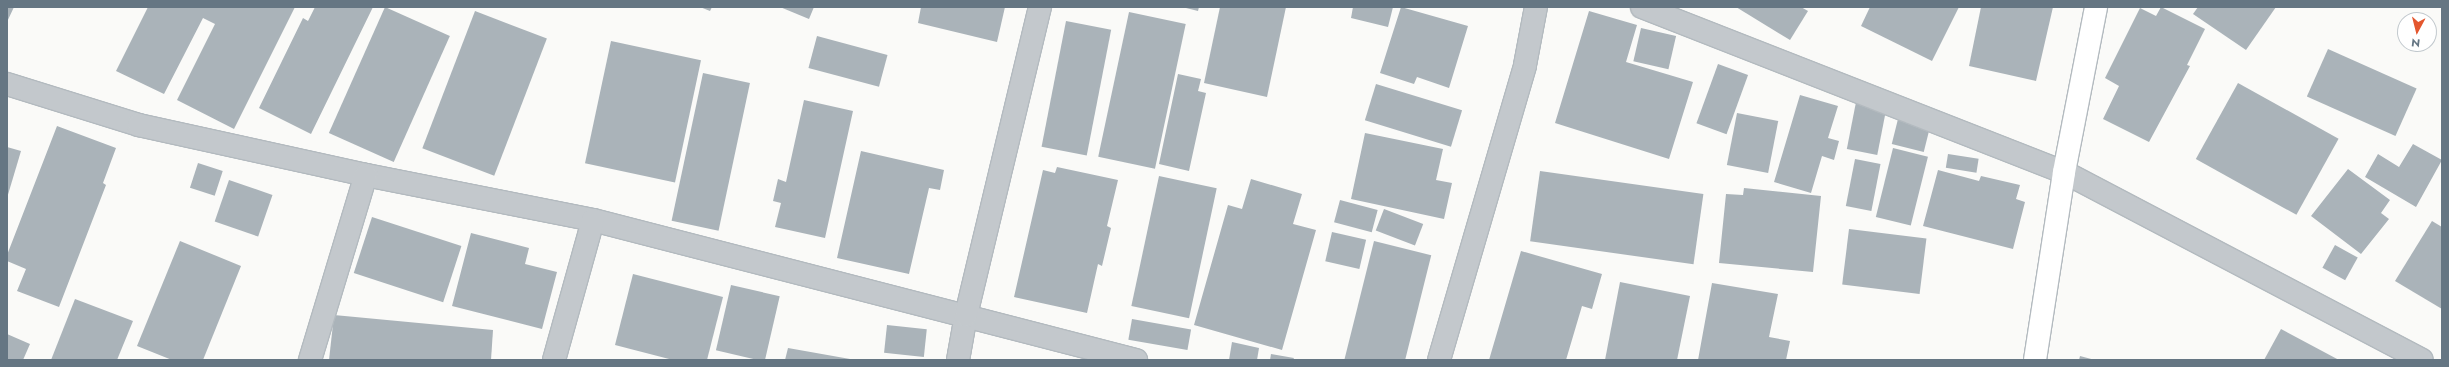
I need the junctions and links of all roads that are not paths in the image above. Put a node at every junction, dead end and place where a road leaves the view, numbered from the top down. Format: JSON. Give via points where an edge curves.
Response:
{"nodes":[{"id":1,"x":1040,"y":7,"type":"edge"},
{"id":2,"x":1536,"y":7,"type":"edge"},
{"id":3,"x":1642,"y":7,"type":"edge"},
{"id":4,"x":2096,"y":7,"type":"edge"},
{"id":5,"x":7,"y":84,"type":"edge"},
{"id":6,"x":2064,"y":172,"type":"junction"},
{"id":7,"x":366,"y":175,"type":"junction"},
{"id":8,"x":593,"y":220,"type":"junction"},
{"id":9,"x":966,"y":316,"type":"junction"},
{"id":10,"x":310,"y":360,"type":"edge"},
{"id":11,"x":554,"y":360,"type":"edge"},
{"id":12,"x":958,"y":360,"type":"edge"},
{"id":13,"x":1136,"y":360,"type":"edge"},
{"id":14,"x":1439,"y":360,"type":"edge"},
{"id":15,"x":2035,"y":360,"type":"edge"},
{"id":16,"x":2422,"y":360,"type":"edge"}],
"edges":[{"from":1,"to":9,"type":"street"},
{"from":2,"to":14,"type":"street","via":[[1525,65]]},
{"from":3,"to":6,"type":"street"},
{"from":4,"to":6,"type":"street"},
{"from":5,"to":7,"type":"street","via":[[139,125]]},
{"from":6,"to":15,"type":"street"},
{"from":6,"to":16,"type":"street"},
{"from":7,"to":8,"type":"street"},
{"from":7,"to":10,"type":"street"},
{"from":8,"to":9,"type":"street"},
{"from":8,"to":11,"type":"street"},
{"from":9,"to":12,"type":"street"},
{"from":9,"to":13,"type":"street"}]}
